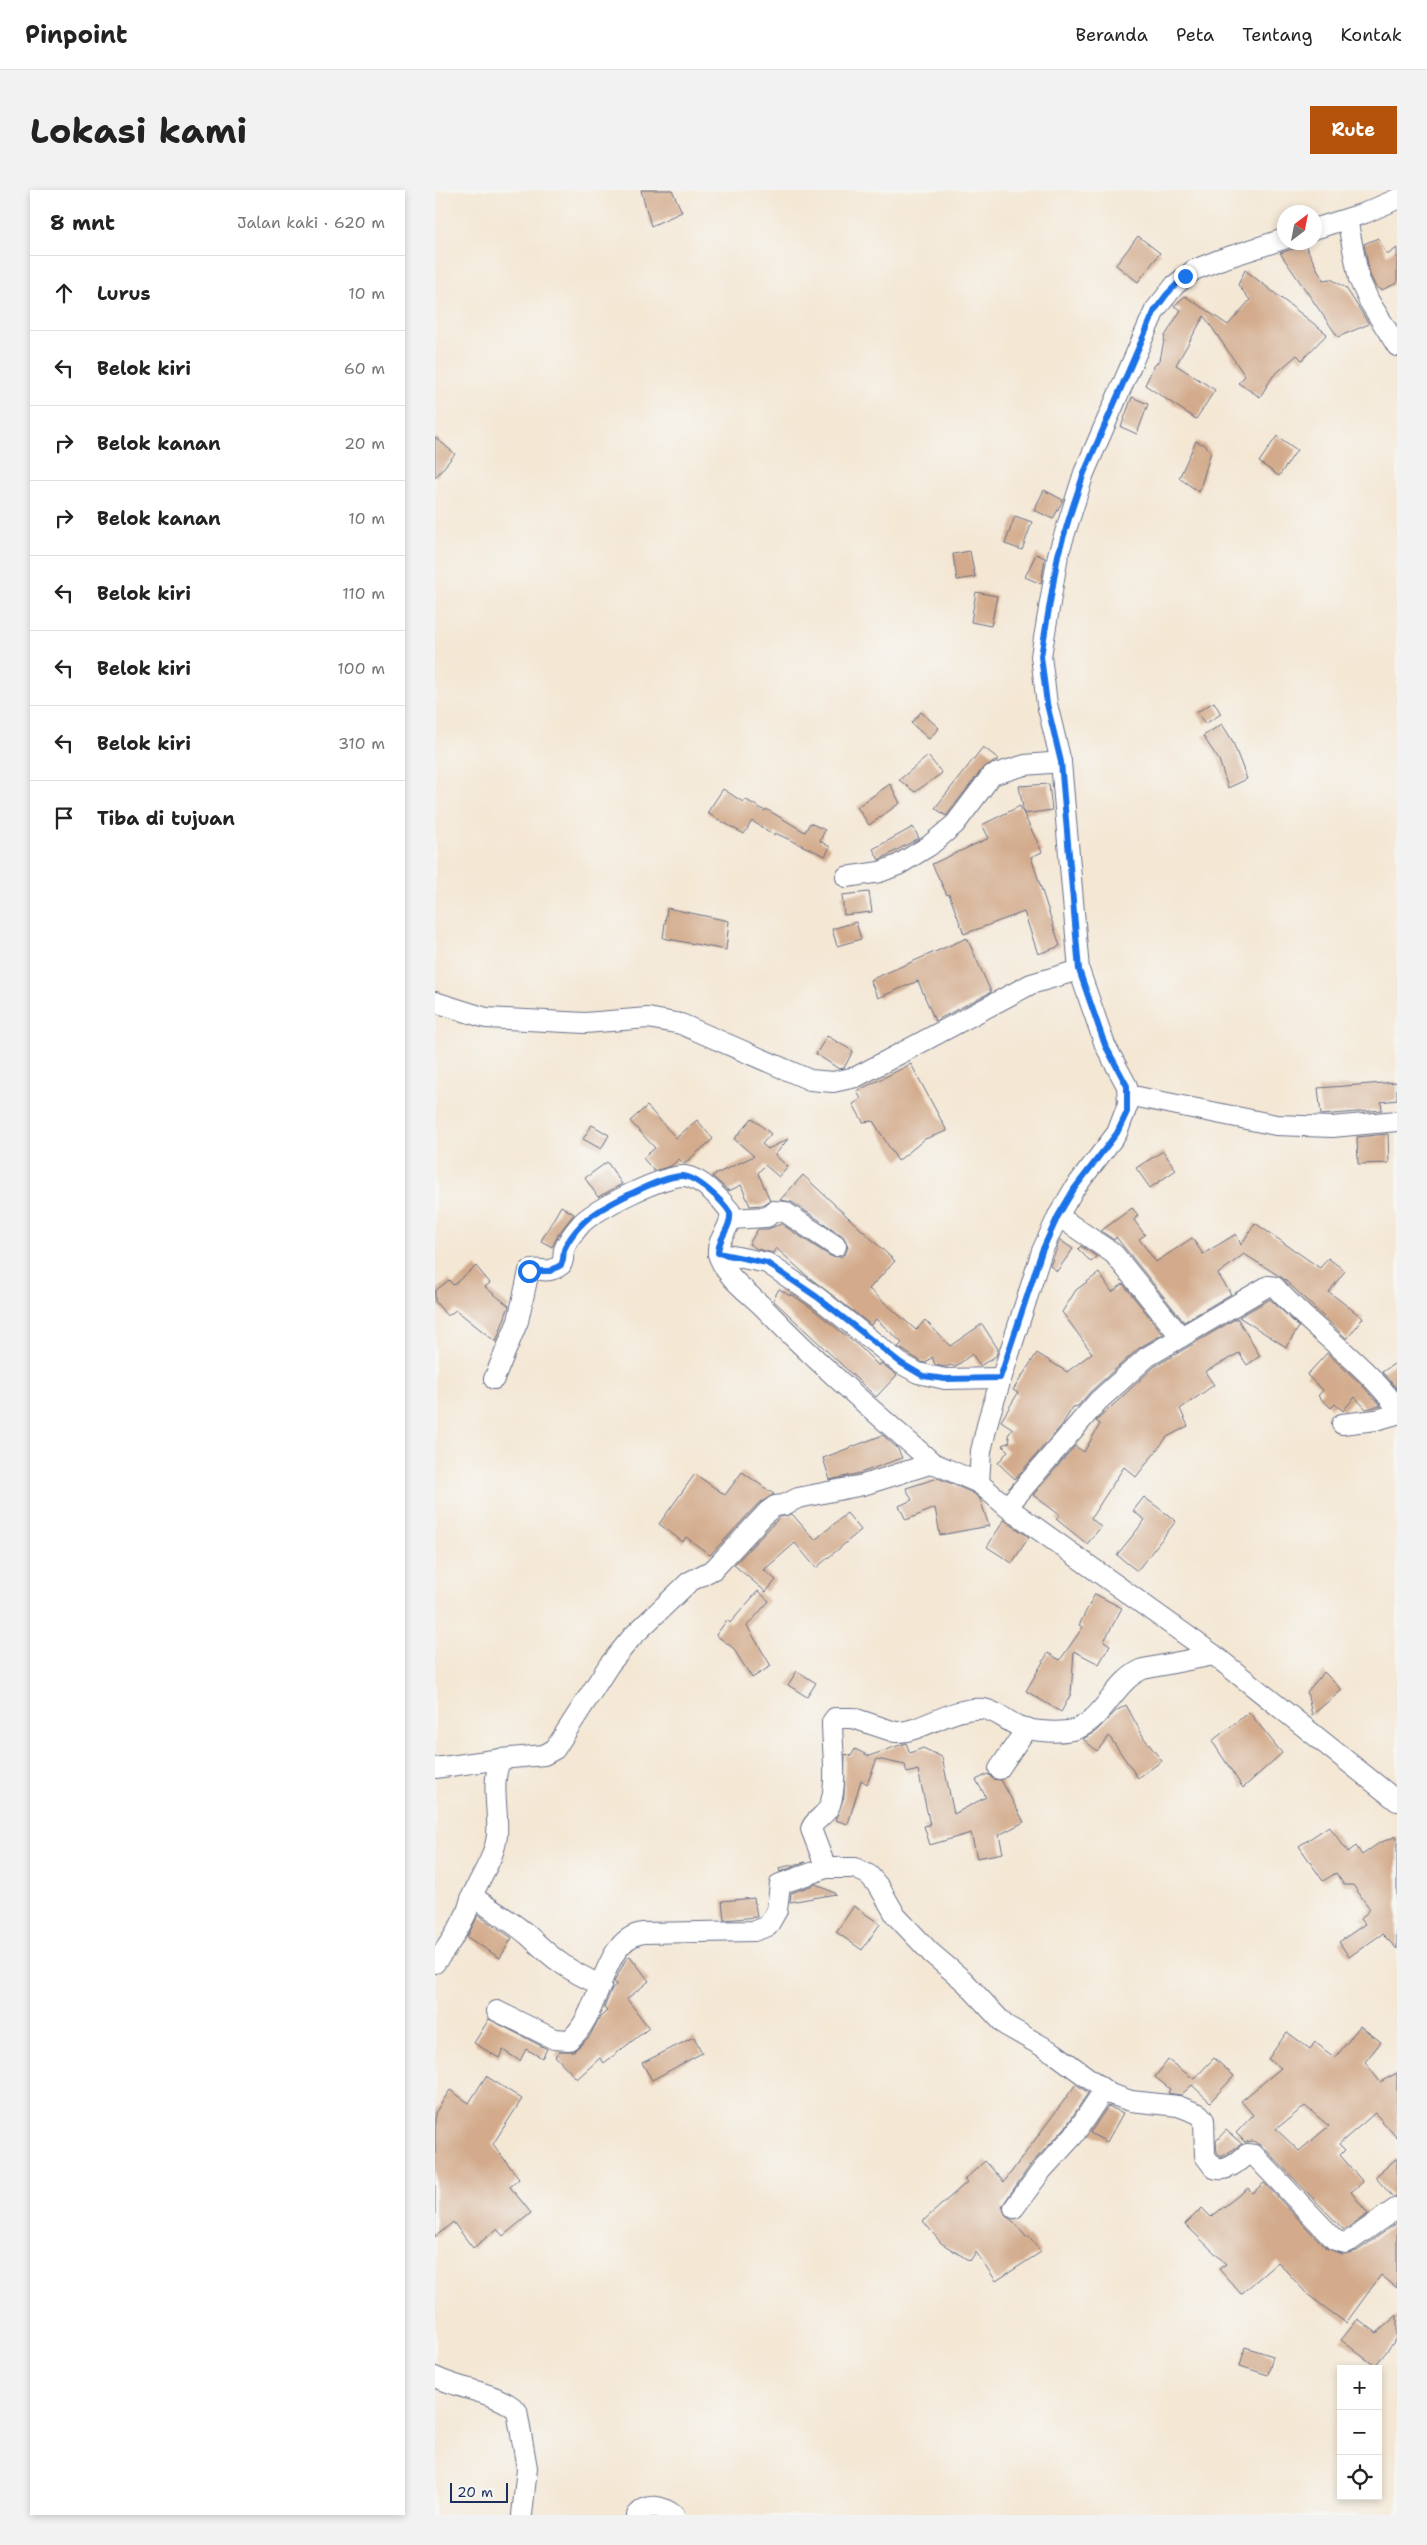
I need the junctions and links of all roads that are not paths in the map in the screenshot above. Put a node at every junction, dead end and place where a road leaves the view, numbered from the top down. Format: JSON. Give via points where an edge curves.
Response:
{"nodes":[{"id":1,"x":1397,"y":199,"type":"edge"},
{"id":2,"x":1347,"y":219,"type":"junction"},
{"id":3,"x":1322,"y":227,"type":"edge"},
{"id":4,"x":1277,"y":242,"type":"edge"},
{"id":5,"x":1397,"y":346,"type":"edge"},
{"id":6,"x":1061,"y":762,"type":"junction"},
{"id":7,"x":846,"y":877,"type":"dead end"},
{"id":8,"x":1079,"y":970,"type":"junction"},
{"id":9,"x":435,"y":1002,"type":"edge"},
{"id":10,"x":1129,"y":1095,"type":"junction"},
{"id":11,"x":1397,"y":1121,"type":"edge"},
{"id":12,"x":1058,"y":1216,"type":"junction"},
{"id":13,"x":730,"y":1219,"type":"junction"},
{"id":14,"x":836,"y":1246,"type":"dead end"},
{"id":15,"x":718,"y":1253,"type":"junction"},
{"id":16,"x":1181,"y":1337,"type":"junction"},
{"id":17,"x":1000,"y":1378,"type":"junction"},
{"id":18,"x":494,"y":1379,"type":"dead end"},
{"id":19,"x":1397,"y":1408,"type":"edge"},
{"id":20,"x":1397,"y":1414,"type":"edge"},
{"id":21,"x":1342,"y":1424,"type":"dead end"},
{"id":22,"x":933,"y":1463,"type":"junction"},
{"id":23,"x":979,"y":1483,"type":"junction"},
{"id":24,"x":1007,"y":1507,"type":"junction"},
{"id":25,"x":1214,"y":1655,"type":"junction"},
{"id":26,"x":1027,"y":1728,"type":"junction"},
{"id":27,"x":501,"y":1759,"type":"junction"},
{"id":28,"x":435,"y":1768,"type":"edge"},
{"id":29,"x":999,"y":1769,"type":"dead end"},
{"id":30,"x":1397,"y":1801,"type":"edge"},
{"id":31,"x":825,"y":1868,"type":"junction"},
{"id":32,"x":472,"y":1896,"type":"junction"},
{"id":33,"x":435,"y":1963,"type":"edge"},
{"id":34,"x":601,"y":1985,"type":"junction"},
{"id":35,"x":497,"y":2011,"type":"dead end"},
{"id":36,"x":1104,"y":2090,"type":"junction"},
{"id":37,"x":1014,"y":2208,"type":"dead end"},
{"id":38,"x":1397,"y":2208,"type":"edge"},
{"id":39,"x":435,"y":2377,"type":"edge"},
{"id":40,"x":522,"y":2515,"type":"edge"},
{"id":41,"x":637,"y":2515,"type":"edge"},
{"id":42,"x":674,"y":2515,"type":"edge"}],
"edges":[{"from":1,"to":2,"type":"street"},
{"from":2,"to":3,"type":"street"},
{"from":2,"to":5,"type":"street","via":[[1359,279]]},
{"from":4,"to":6,"type":"street","via":[[1194,270],[1175,285],[1155,310],[1084,473],[1058,555],[1041,656],[1047,704]]},
{"from":6,"to":7,"type":"street","via":[[1025,765],[992,775],[955,824],[929,846],[880,872]]},
{"from":6,"to":8,"type":"street"},
{"from":8,"to":9,"type":"street","via":[[1031,984],[856,1077],[833,1082],[810,1080],[681,1024],[648,1018],[585,1022],[486,1018]]},
{"from":8,"to":10,"type":"street","via":[[1098,1027]]},
{"from":10,"to":11,"type":"street","via":[[1276,1125],[1333,1128]]},
{"from":10,"to":12,"type":"street","via":[[1127,1112],[1117,1133],[1074,1189]]},
{"from":12,"to":16,"type":"street","via":[[1114,1254]]},
{"from":12,"to":17,"type":"street","via":[[1042,1251]]},
{"from":13,"to":14,"type":"street","via":[[767,1217],[773,1211],[785,1212]]},
{"from":13,"to":15,"type":"street"},
{"from":13,"to":18,"type":"street","via":[[728,1208],[707,1188],[683,1176],[629,1194],[592,1215],[581,1224],[567,1245],[561,1265],[550,1271],[528,1272],[519,1321]]},
{"from":15,"to":17,"type":"street","via":[[767,1263],[923,1376]]},
{"from":15,"to":22,"type":"street","via":[[730,1276],[779,1325]]},
{"from":16,"to":19,"type":"street","via":[[1272,1286],[1385,1391]]},
{"from":16,"to":24,"type":"street","via":[[1147,1358],[1098,1401]]},
{"from":17,"to":23,"type":"street","via":[[981,1451]]},
{"from":20,"to":21,"type":"street"},
{"from":22,"to":23,"type":"street"},
{"from":22,"to":27,"type":"street","via":[[863,1485],[775,1506],[714,1569],[689,1582],[632,1637],[609,1665],[555,1749],[543,1755]]},
{"from":23,"to":24,"type":"street"},
{"from":24,"to":25,"type":"street"},
{"from":25,"to":26,"type":"street","via":[[1134,1672],[1080,1727],[1059,1730]]},
{"from":25,"to":30,"type":"street"},
{"from":26,"to":29,"type":"street"},
{"from":26,"to":31,"type":"street","via":[[981,1709],[940,1717],[899,1732],[853,1718],[835,1718],[831,1804],[811,1829]]},
{"from":27,"to":28,"type":"street"},
{"from":27,"to":32,"type":"street","via":[[495,1786],[497,1838]]},
{"from":31,"to":34,"type":"street","via":[[780,1884],[775,1917],[761,1930],[643,1933],[629,1937],[615,1952]]},
{"from":31,"to":36,"type":"street","via":[[855,1868],[873,1878],[897,1916],[931,1954],[1005,2024],[1054,2052]]},
{"from":32,"to":33,"type":"street","via":[[462,1922]]},
{"from":32,"to":34,"type":"street","via":[[528,1935],[561,1966]]},
{"from":34,"to":35,"type":"street","via":[[569,2040],[554,2039]]},
{"from":36,"to":37,"type":"street","via":[[1074,2135]]},
{"from":36,"to":38,"type":"street","via":[[1121,2099],[1178,2106],[1199,2114],[1204,2120],[1205,2156],[1212,2167],[1220,2170],[1232,2166],[1247,2154],[1254,2155],[1338,2242],[1348,2242]]},
{"from":39,"to":40,"type":"street","via":[[508,2404],[517,2411],[527,2468]]},
{"from":41,"to":42,"type":"street","via":[[654,2506]]}]}
